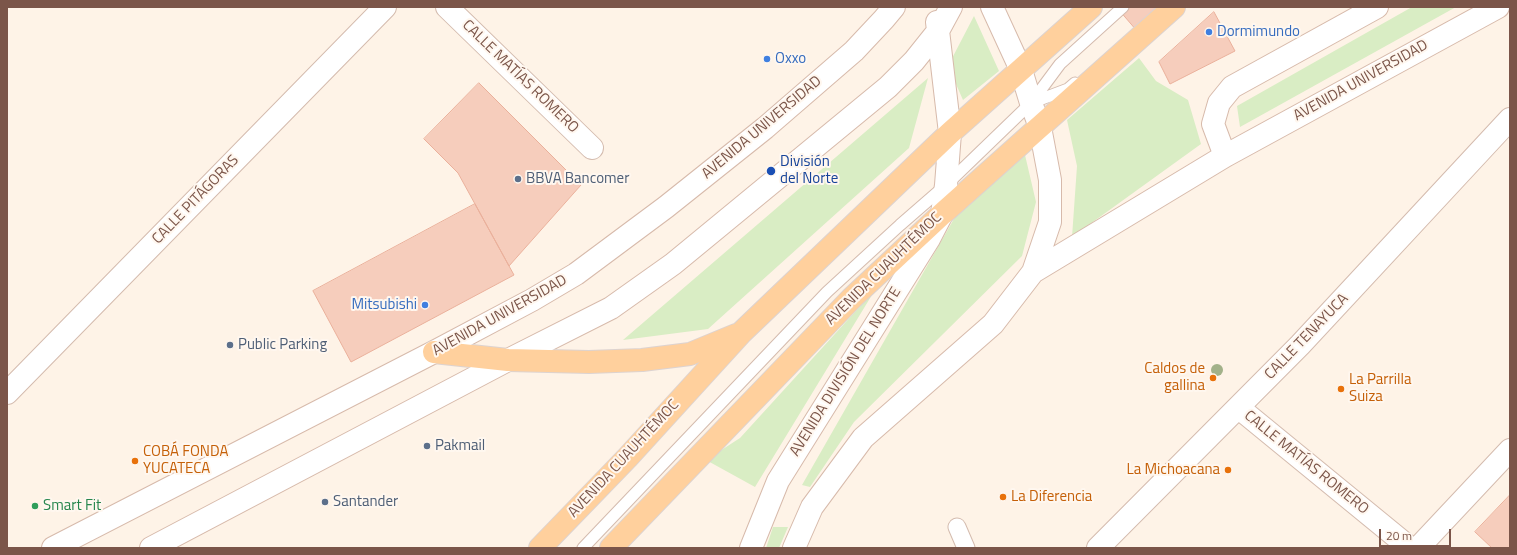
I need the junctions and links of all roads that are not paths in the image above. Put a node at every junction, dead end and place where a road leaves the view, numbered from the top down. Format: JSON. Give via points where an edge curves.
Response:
{"nodes":[{"id":1,"x":385,"y":7,"type":"edge"},
{"id":2,"x":447,"y":7,"type":"edge"},
{"id":3,"x":894,"y":7,"type":"edge"},
{"id":4,"x":935,"y":7,"type":"edge"},
{"id":5,"x":951,"y":7,"type":"edge"},
{"id":6,"x":992,"y":7,"type":"edge"},
{"id":7,"x":1090,"y":7,"type":"edge"},
{"id":8,"x":1123,"y":7,"type":"edge"},
{"id":9,"x":1160,"y":7,"type":"edge"},
{"id":10,"x":1174,"y":7,"type":"edge"},
{"id":11,"x":1377,"y":7,"type":"edge"},
{"id":12,"x":1498,"y":7,"type":"edge"},
{"id":13,"x":938,"y":31,"type":"junction"},
{"id":14,"x":1021,"y":70,"type":"junction"},
{"id":15,"x":1030,"y":103,"type":"junction"},
{"id":16,"x":1510,"y":119,"type":"edge"},
{"id":17,"x":1040,"y":127,"type":"junction"},
{"id":18,"x":950,"y":133,"type":"junction"},
{"id":19,"x":592,"y":148,"type":"dead end"},
{"id":20,"x":1225,"y":156,"type":"junction"},
{"id":21,"x":946,"y":185,"type":"junction"},
{"id":22,"x":942,"y":214,"type":"junction"},
{"id":23,"x":1033,"y":272,"type":"junction"},
{"id":24,"x":742,"y":332,"type":"junction"},
{"id":25,"x":434,"y":352,"type":"junction"},
{"id":26,"x":508,"y":360,"type":"junction"},
{"id":27,"x":7,"y":393,"type":"edge"},
{"id":28,"x":1239,"y":408,"type":"junction"},
{"id":29,"x":1510,"y":450,"type":"edge"},
{"id":30,"x":957,"y":527,"type":"dead end"},
{"id":31,"x":53,"y":548,"type":"edge"},
{"id":32,"x":151,"y":548,"type":"edge"},
{"id":33,"x":540,"y":548,"type":"edge"},
{"id":34,"x":583,"y":548,"type":"edge"},
{"id":35,"x":611,"y":548,"type":"edge"},
{"id":36,"x":751,"y":548,"type":"edge"},
{"id":37,"x":794,"y":548,"type":"edge"},
{"id":38,"x":966,"y":548,"type":"edge"},
{"id":39,"x":1098,"y":548,"type":"edge"},
{"id":40,"x":1410,"y":548,"type":"edge"},
{"id":41,"x":1418,"y":548,"type":"edge"}],
"edges":[{"from":1,"to":27,"type":"main road","name":"CALLE PITÁGORAS"},
{"from":2,"to":19,"type":"main road","name":"CALLE MATÍAS ROMERO"},
{"from":3,"to":25,"type":"main road","name":"AVENIDA UNIVERSIDAD","via":[[854,51],[765,128],[636,230],[576,274]]},
{"from":4,"to":13,"type":"main road","name":"AVENIDA DIVISIÓN DEL NORTE"},
{"from":5,"to":13,"type":"main road"},
{"from":6,"to":14,"type":"main road"},
{"from":7,"to":14,"type":"main road","name":"AVENIDA CUAUHTÉMOC"},
{"from":8,"to":15,"type":"lane","via":[[1060,64]]},
{"from":9,"to":15,"type":"lane","via":[[1068,89]]},
{"from":10,"to":17,"type":"main road","name":"AVENIDA CUAUHTÉMOC"},
{"from":11,"to":20,"type":"main road","via":[[1232,87],[1219,103],[1213,124]]},
{"from":12,"to":20,"type":"main road","name":"AVENIDA UNIVERSIDAD"},
{"from":13,"to":18,"type":"main road","name":"AVENIDA DIVISIÓN DEL NORTE"},
{"from":13,"to":26,"type":"main road","via":[[888,87],[673,264],[611,308]]},
{"from":14,"to":15,"type":"main road"},
{"from":14,"to":18,"type":"main road","name":"AVENIDA CUAUHTÉMOC"},
{"from":15,"to":17,"type":"main road"},
{"from":15,"to":21,"type":"lane"},
{"from":16,"to":28,"type":"main road","name":"CALLE TENAYUCA"},
{"from":17,"to":22,"type":"main road","name":"AVENIDA CUAUHTÉMOC"},
{"from":17,"to":23,"type":"main road","via":[[1050,180],[1050,222]]},
{"from":18,"to":21,"type":"main road","name":"AVENIDA DIVISIÓN DEL NORTE"},
{"from":18,"to":24,"type":"main road","name":"AVENIDA CUAUHTÉMOC"},
{"from":20,"to":23,"type":"main road","name":"AVENIDA UNIVERSIDAD"},
{"from":21,"to":22,"type":"main road","name":"AVENIDA DIVISIÓN DEL NORTE"},
{"from":21,"to":34,"type":"lane","via":[[827,292]]},
{"from":22,"to":35,"type":"main road","name":"AVENIDA CUAUHTÉMOC","via":[[852,298]]},
{"from":22,"to":36,"type":"main road","name":"AVENIDA DIVISIÓN DEL NORTE","via":[[929,239],[778,481]]},
{"from":23,"to":37,"type":"main road","via":[[993,324],[864,438],[812,507]]},
{"from":24,"to":26,"type":"main road","via":[[690,354],[642,360]]},
{"from":24,"to":33,"type":"main road","name":"AVENIDA CUAUHTÉMOC","via":[[628,457]]},
{"from":25,"to":26,"type":"main road"},
{"from":25,"to":31,"type":"main road","name":"AVENIDA UNIVERSIDAD"},
{"from":26,"to":32,"type":"main road"},
{"from":28,"to":39,"type":"main road","name":"CALLE TENAYUCA"},
{"from":28,"to":40,"type":"main road","name":"CALLE MATÍAS ROMERO"},
{"from":29,"to":41,"type":"main road"},
{"from":30,"to":38,"type":"street"}]}
